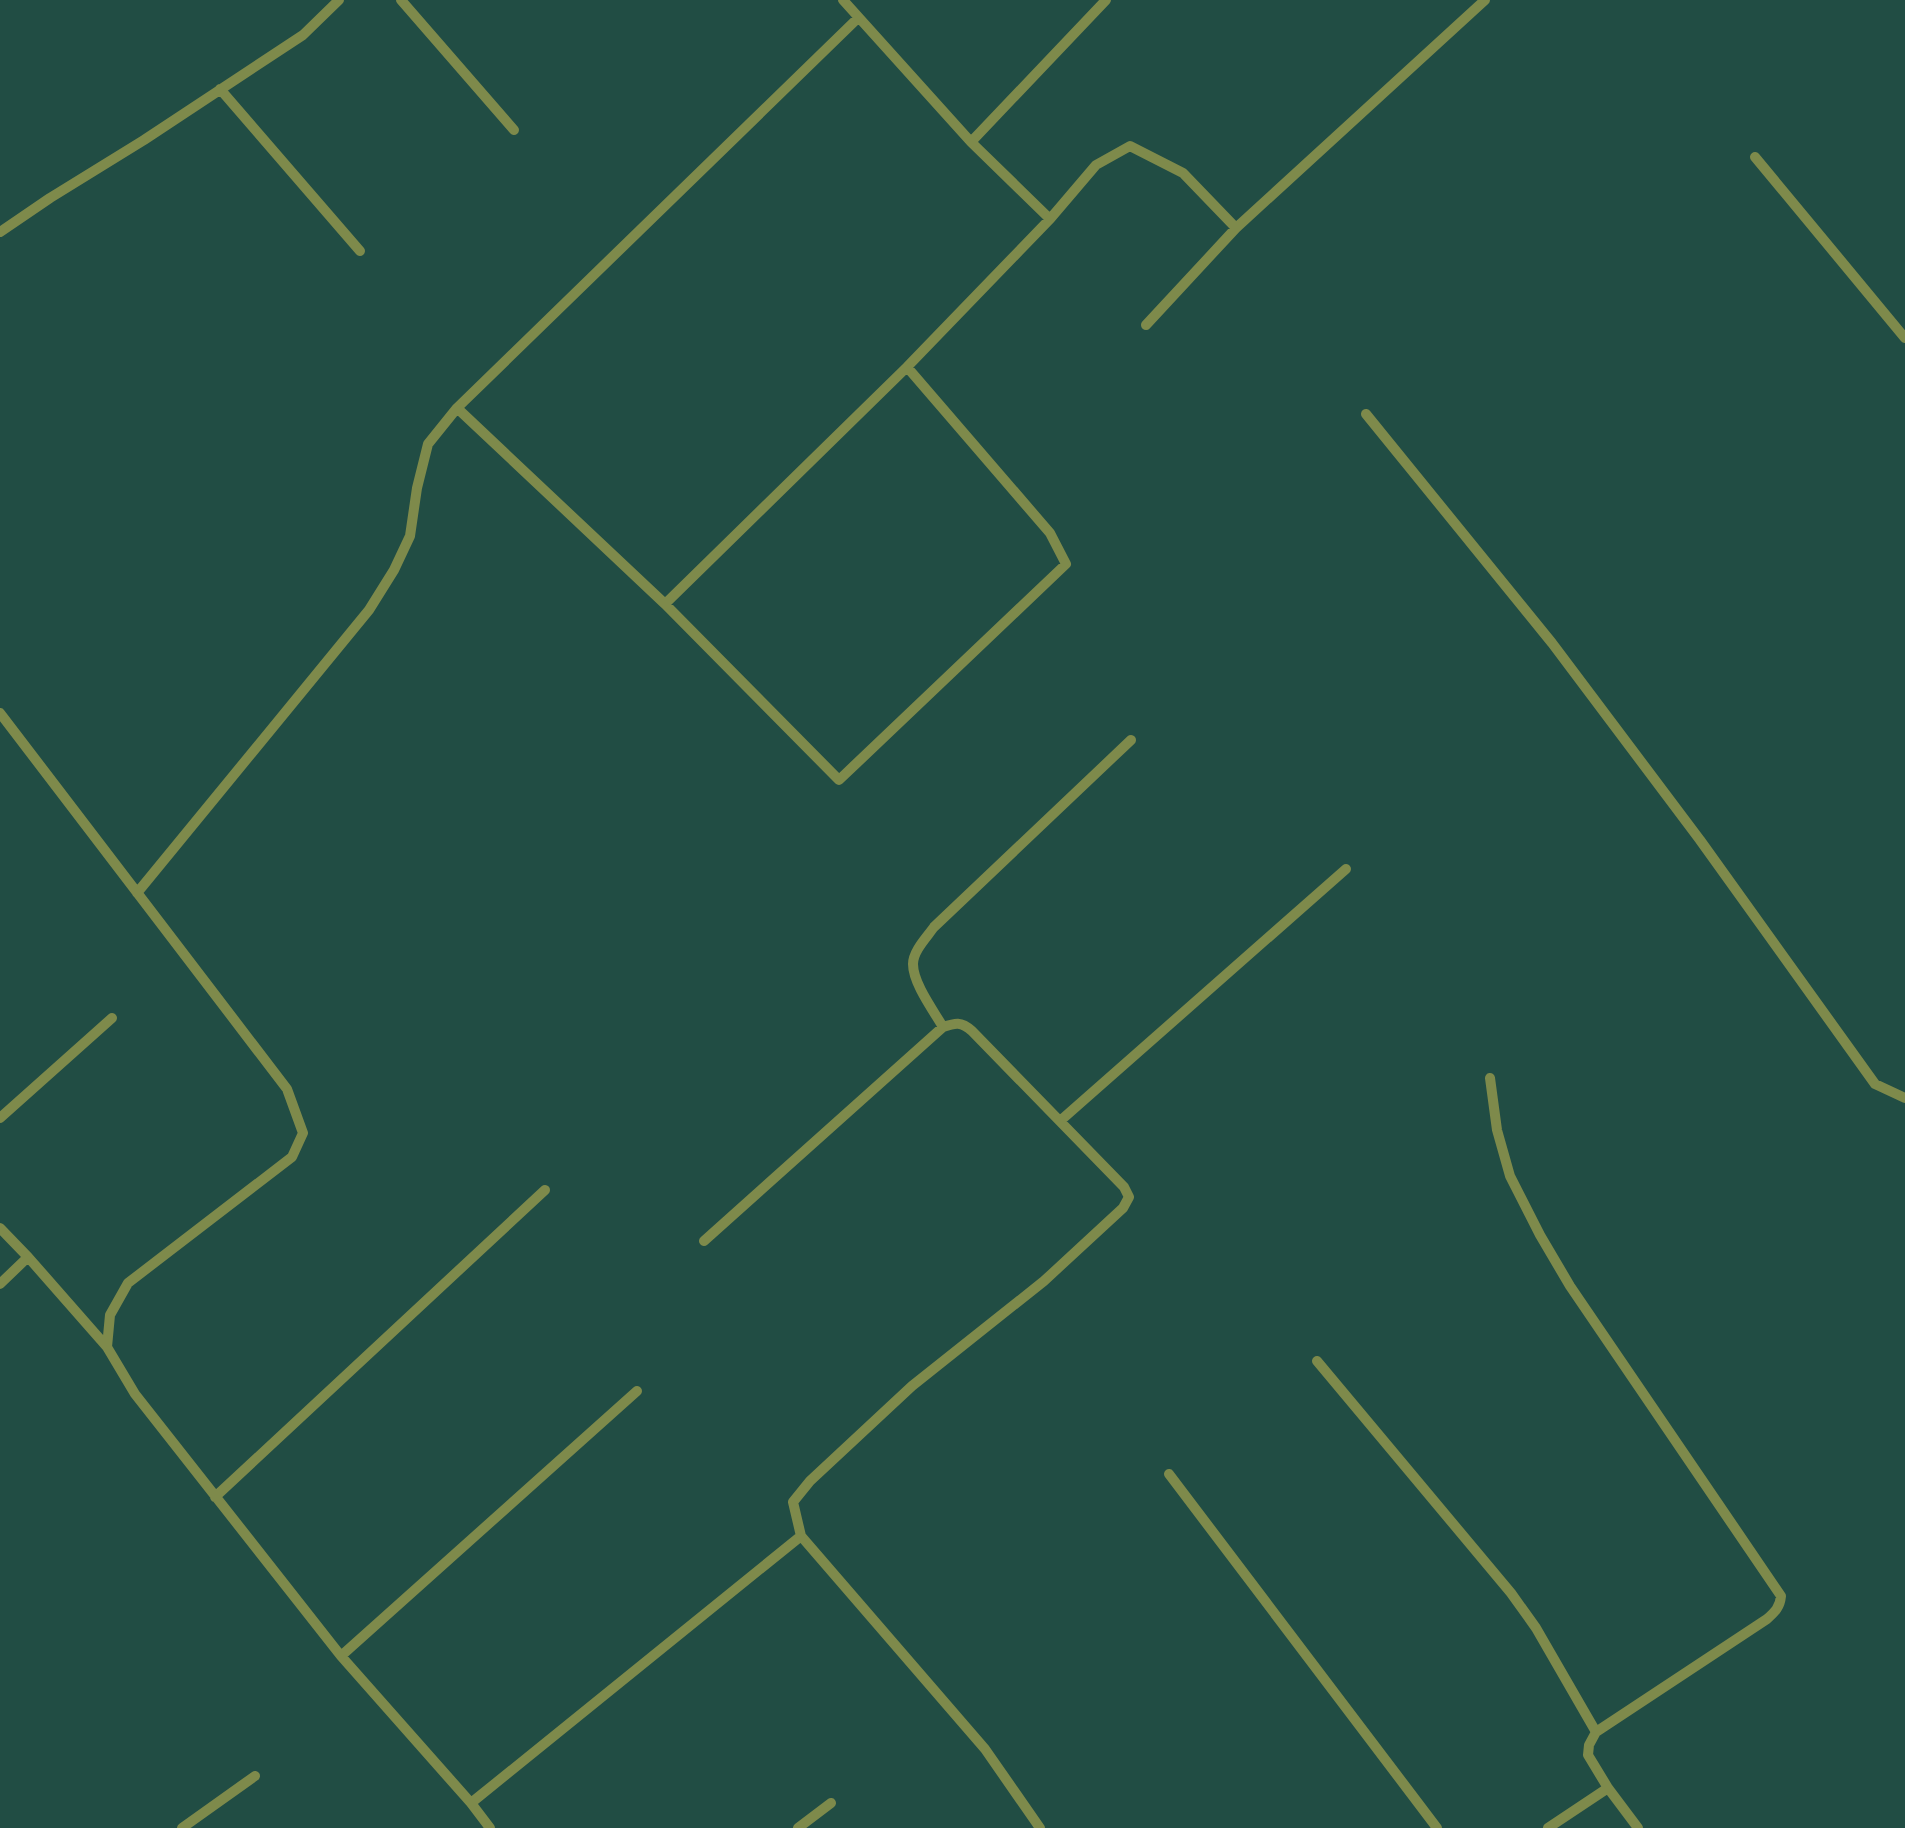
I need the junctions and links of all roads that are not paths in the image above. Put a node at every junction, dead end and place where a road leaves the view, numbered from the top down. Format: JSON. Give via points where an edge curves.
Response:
{"nodes":[{"id":1,"x":339,"y":0,"type":"edge"},
{"id":2,"x":401,"y":0,"type":"edge"},
{"id":3,"x":843,"y":0,"type":"edge"},
{"id":4,"x":1106,"y":0,"type":"edge"},
{"id":5,"x":1485,"y":0,"type":"edge"},
{"id":6,"x":858,"y":18,"type":"junction"},
{"id":7,"x":220,"y":89,"type":"junction"},
{"id":8,"x":514,"y":130,"type":"dead end"},
{"id":9,"x":971,"y":142,"type":"junction"},
{"id":10,"x":1755,"y":157,"type":"dead end"},
{"id":11,"x":1050,"y":219,"type":"junction"},
{"id":12,"x":1236,"y":228,"type":"junction"},
{"id":13,"x":0,"y":232,"type":"edge"},
{"id":14,"x":360,"y":251,"type":"dead end"},
{"id":15,"x":1146,"y":325,"type":"dead end"},
{"id":16,"x":1905,"y":338,"type":"edge"},
{"id":17,"x":907,"y":367,"type":"junction"},
{"id":18,"x":457,"y":408,"type":"junction"},
{"id":19,"x":1366,"y":414,"type":"dead end"},
{"id":20,"x":665,"y":604,"type":"junction"},
{"id":21,"x":0,"y":713,"type":"edge"},
{"id":22,"x":1131,"y":740,"type":"dead end"},
{"id":23,"x":1346,"y":869,"type":"dead end"},
{"id":24,"x":137,"y":893,"type":"junction"},
{"id":25,"x":112,"y":1018,"type":"dead end"},
{"id":26,"x":943,"y":1027,"type":"junction"},
{"id":27,"x":1490,"y":1078,"type":"dead end"},
{"id":28,"x":1905,"y":1098,"type":"edge"},
{"id":29,"x":0,"y":1118,"type":"edge"},
{"id":30,"x":1060,"y":1121,"type":"junction"},
{"id":31,"x":545,"y":1190,"type":"dead end"},
{"id":32,"x":0,"y":1228,"type":"edge"},
{"id":33,"x":704,"y":1241,"type":"dead end"},
{"id":34,"x":28,"y":1257,"type":"junction"},
{"id":35,"x":0,"y":1284,"type":"edge"},
{"id":36,"x":108,"y":1347,"type":"junction"},
{"id":37,"x":1316,"y":1361,"type":"dead end"},
{"id":38,"x":637,"y":1391,"type":"dead end"},
{"id":39,"x":1169,"y":1474,"type":"dead end"},
{"id":40,"x":215,"y":1497,"type":"junction"},
{"id":41,"x":801,"y":1536,"type":"junction"},
{"id":42,"x":341,"y":1656,"type":"junction"},
{"id":43,"x":1596,"y":1732,"type":"junction"},
{"id":44,"x":255,"y":1776,"type":"dead end"},
{"id":45,"x":1608,"y":1788,"type":"junction"},
{"id":46,"x":471,"y":1803,"type":"junction"},
{"id":47,"x":831,"y":1803,"type":"dead end"},
{"id":48,"x":182,"y":1828,"type":"edge"},
{"id":49,"x":490,"y":1828,"type":"edge"},
{"id":50,"x":798,"y":1828,"type":"edge"},
{"id":51,"x":1040,"y":1828,"type":"edge"},
{"id":52,"x":1437,"y":1828,"type":"edge"},
{"id":53,"x":1548,"y":1828,"type":"edge"},
{"id":54,"x":1638,"y":1828,"type":"edge"}],
"edges":[{"from":1,"to":7,"type":"street","via":[[303,35]]},
{"from":2,"to":8,"type":"street"},
{"from":3,"to":6,"type":"street"},
{"from":4,"to":9,"type":"street"},
{"from":5,"to":12,"type":"street"},
{"from":6,"to":9,"type":"street"},
{"from":6,"to":18,"type":"street"},
{"from":7,"to":13,"type":"street"},
{"from":7,"to":14,"type":"street"},
{"from":9,"to":11,"type":"street"},
{"from":10,"to":16,"type":"street"},
{"from":11,"to":12,"type":"street","via":[[1096,165],[1130,146],[1183,173]]},
{"from":11,"to":17,"type":"street"},
{"from":12,"to":15,"type":"street"},
{"from":17,"to":20,"type":"street"},
{"from":17,"to":20,"type":"street","via":[[1050,533],[1066,564],[839,780]]},
{"from":18,"to":20,"type":"street"},
{"from":18,"to":24,"type":"street","via":[[428,444],[410,536],[370,610]]},
{"from":19,"to":28,"type":"street","via":[[1558,650],[1700,840],[1875,1084]]},
{"from":21,"to":24,"type":"street"},
{"from":22,"to":26,"type":"street","via":[[934,927],[920,946],[913,963],[918,984]]},
{"from":23,"to":30,"type":"street"},
{"from":24,"to":36,"type":"street","via":[[287,1089],[303,1133],[292,1157],[128,1283],[110,1315]]},
{"from":25,"to":29,"type":"street"},
{"from":26,"to":30,"type":"street","via":[[964,1024]]},
{"from":26,"to":33,"type":"street"},
{"from":27,"to":43,"type":"street","via":[[1497,1130],[1510,1176],[1540,1235],[1570,1286],[1781,1596],[1776,1611],[1767,1618]]},
{"from":30,"to":41,"type":"street","via":[[1124,1186],[1129,1198],[1124,1208],[1044,1281],[912,1386],[810,1481],[793,1502]]},
{"from":31,"to":40,"type":"street"},
{"from":32,"to":34,"type":"street"},
{"from":34,"to":35,"type":"street"},
{"from":34,"to":36,"type":"street"},
{"from":36,"to":40,"type":"street","via":[[135,1394]]},
{"from":37,"to":43,"type":"street","via":[[1511,1593],[1536,1628]]},
{"from":38,"to":42,"type":"street"},
{"from":39,"to":52,"type":"street"},
{"from":40,"to":42,"type":"street"},
{"from":41,"to":46,"type":"street"},
{"from":41,"to":51,"type":"street","via":[[985,1749]]},
{"from":42,"to":46,"type":"street"},
{"from":43,"to":45,"type":"street","via":[[1589,1745],[1588,1756]]},
{"from":44,"to":48,"type":"street"},
{"from":45,"to":53,"type":"street"},
{"from":45,"to":54,"type":"street"},
{"from":46,"to":49,"type":"street"},
{"from":47,"to":50,"type":"street"}]}
